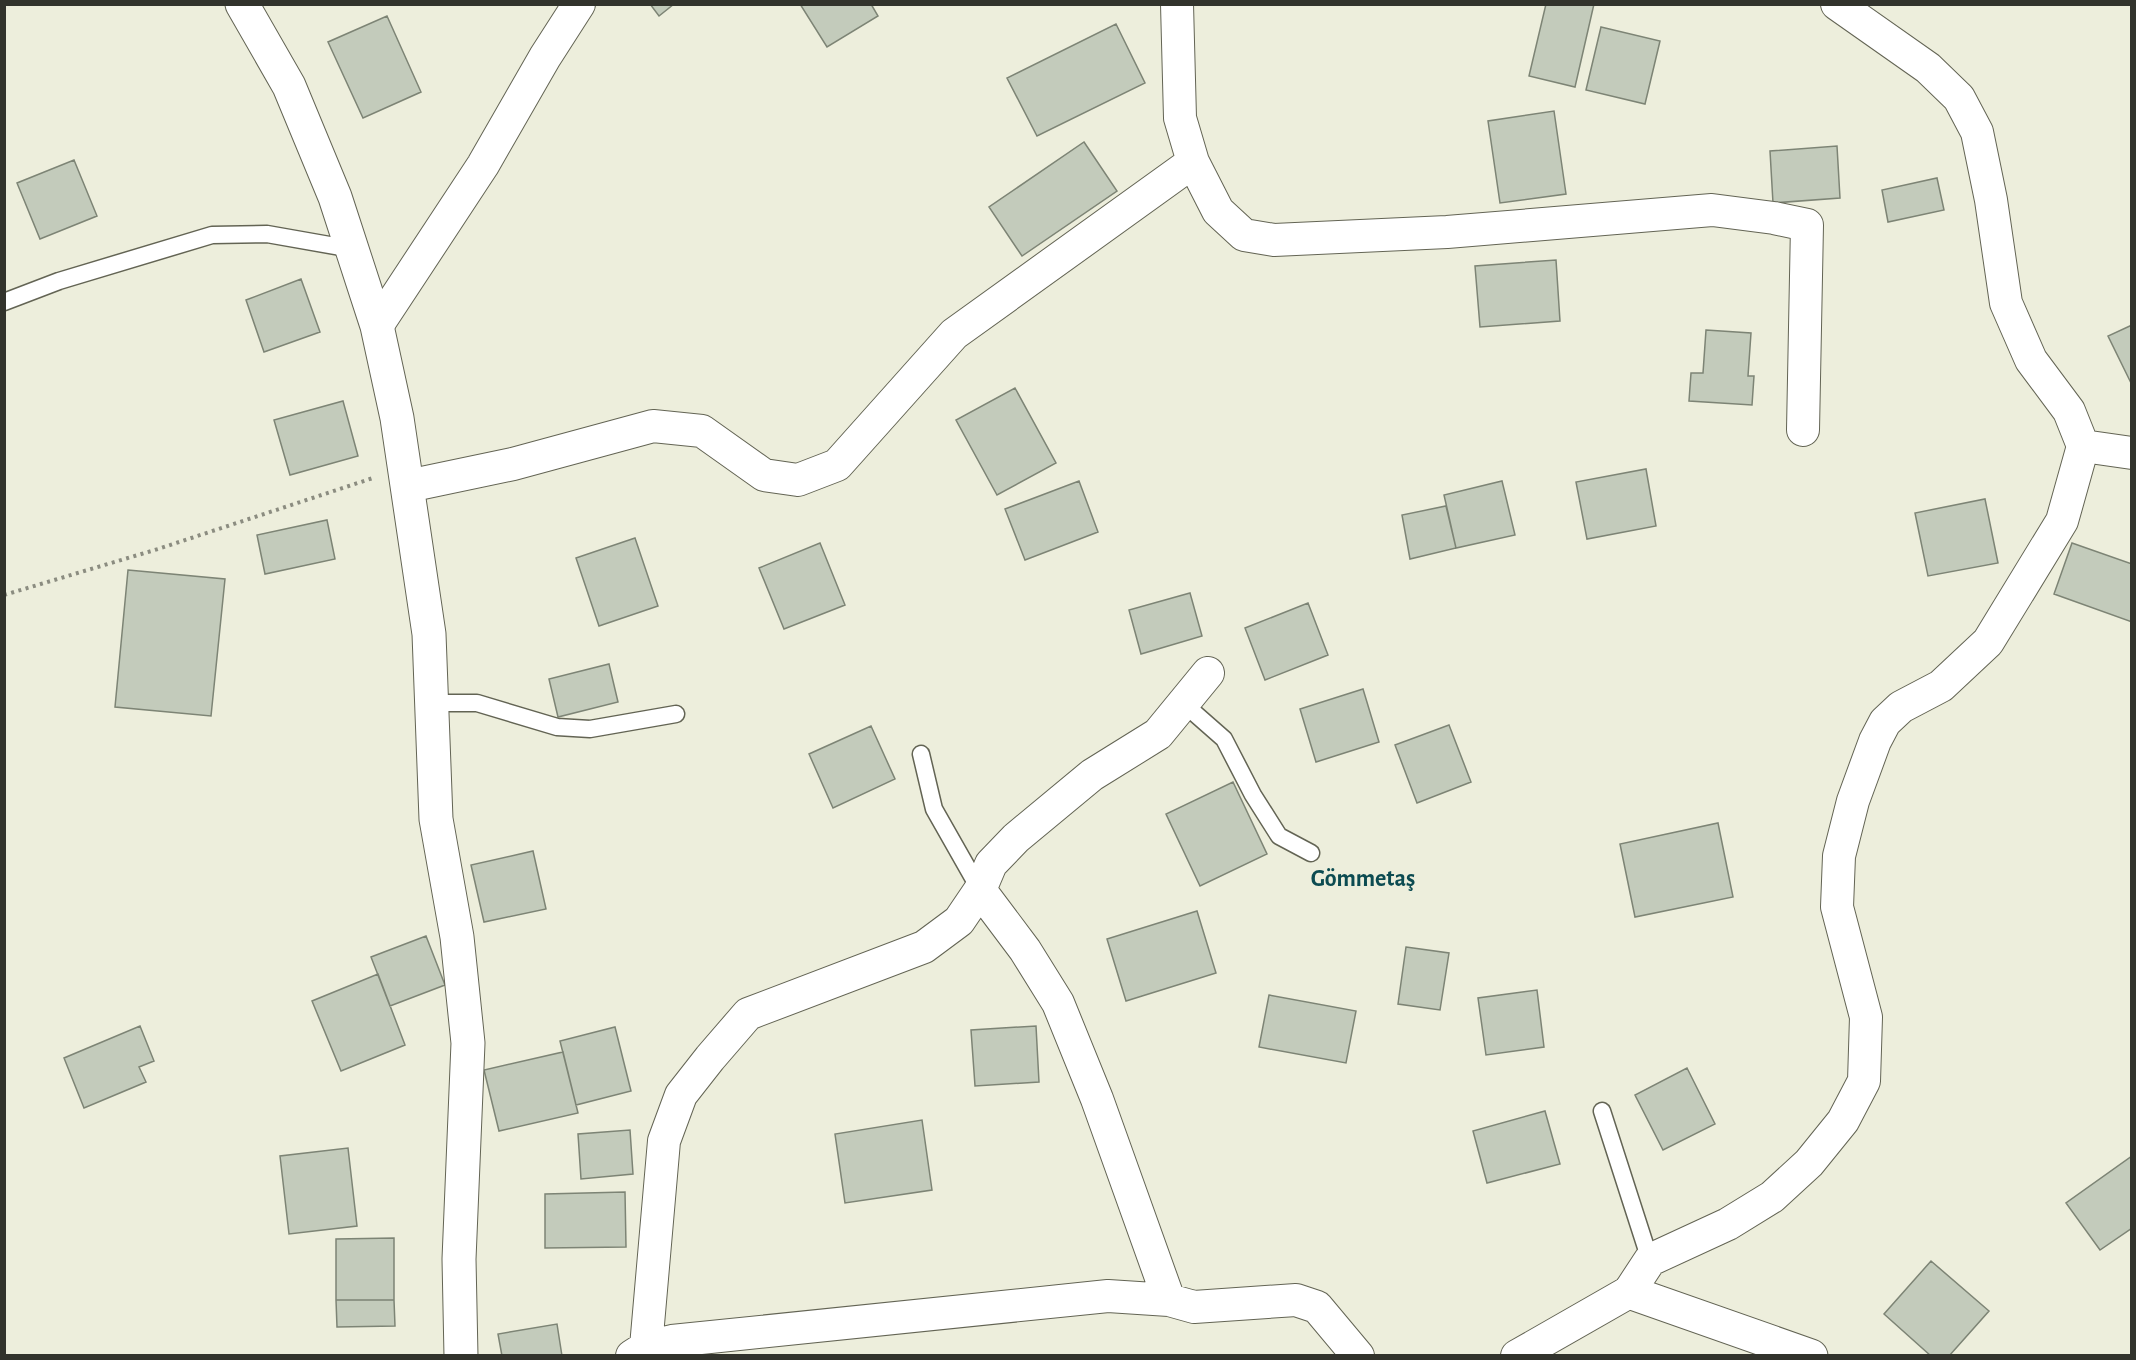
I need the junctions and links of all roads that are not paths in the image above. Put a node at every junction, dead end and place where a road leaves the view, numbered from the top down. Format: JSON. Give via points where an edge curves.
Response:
{"nodes":[{"id":1,"x":242,"y":4,"type":"edge"},
{"id":2,"x":579,"y":4,"type":"edge"},
{"id":3,"x":1177,"y":4,"type":"edge"},
{"id":4,"x":1837,"y":4,"type":"edge"},
{"id":5,"x":1193,"y":162,"type":"junction"},
{"id":6,"x":352,"y":249,"type":"junction"},
{"id":7,"x":4,"y":302,"type":"edge"},
{"id":8,"x":377,"y":326,"type":"junction"},
{"id":9,"x":1803,"y":430,"type":"dead end"},
{"id":10,"x":2083,"y":446,"type":"junction"},
{"id":11,"x":2132,"y":453,"type":"edge"},
{"id":12,"x":407,"y":477,"type":"junction"},
{"id":13,"x":1208,"y":673,"type":"dead end"},
{"id":14,"x":432,"y":703,"type":"junction"},
{"id":15,"x":1183,"y":703,"type":"junction"},
{"id":16,"x":676,"y":714,"type":"dead end"},
{"id":17,"x":921,"y":754,"type":"dead end"},
{"id":18,"x":1311,"y":853,"type":"dead end"},
{"id":19,"x":980,"y":890,"type":"junction"},
{"id":20,"x":1602,"y":1110,"type":"dead end"},
{"id":21,"x":1650,"y":1260,"type":"junction"},
{"id":22,"x":1629,"y":1292,"type":"junction"},
{"id":23,"x":1168,"y":1300,"type":"junction"},
{"id":24,"x":639,"y":1351,"type":"edge"},
{"id":25,"x":461,"y":1356,"type":"edge"},
{"id":26,"x":1358,"y":1356,"type":"edge"},
{"id":27,"x":1517,"y":1356,"type":"edge"},
{"id":28,"x":1811,"y":1356,"type":"edge"}],
"edges":[{"from":1,"to":6,"type":"street","via":[[289,86]]},
{"from":2,"to":8,"type":"street","via":[[483,165]]},
{"from":3,"to":5,"type":"street","via":[[1180,118]]},
{"from":4,"to":10,"type":"street","via":[[1928,68],[1959,98],[1977,132],[2006,303],[2031,360],[2070,411]]},
{"from":5,"to":9,"type":"street","via":[[1218,212],[1244,235],[1274,240],[1448,232],[1712,210],[1808,225]]},
{"from":5,"to":12,"type":"street","via":[[954,334],[837,465],[798,480],[764,475],[702,431],[653,426],[513,464]]},
{"from":6,"to":7,"type":"lane","via":[[267,234],[212,235],[59,281]]},
{"from":6,"to":8,"type":"street"},
{"from":8,"to":12,"type":"street"},
{"from":10,"to":11,"type":"street"},
{"from":10,"to":21,"type":"street","via":[[2062,521],[1988,642],[1941,687],[1901,706],[1885,722],[1853,801],[1839,856],[1837,907],[1866,1017],[1864,1081],[1848,1111],[1809,1163],[1772,1197],[1728,1224]]},
{"from":12,"to":14,"type":"street","via":[[429,634]]},
{"from":13,"to":15,"type":"street"},
{"from":14,"to":16,"type":"lane","via":[[477,703],[556,727],[590,729]]},
{"from":14,"to":25,"type":"street","via":[[436,819],[457,937],[468,1043],[459,1259]]},
{"from":15,"to":18,"type":"lane","via":[[1224,739],[1279,836]]},
{"from":15,"to":19,"type":"street","via":[[1158,734],[1092,775],[1016,838],[991,864]]},
{"from":17,"to":19,"type":"lane","via":[[934,809]]},
{"from":19,"to":23,"type":"street","via":[[1058,1003],[1097,1099]]},
{"from":19,"to":24,"type":"street","via":[[959,921],[924,947],[748,1014],[681,1095],[663,1141]]},
{"from":20,"to":21,"type":"lane"},
{"from":21,"to":22,"type":"street"},
{"from":22,"to":27,"type":"street"},
{"from":22,"to":28,"type":"street"},
{"from":23,"to":24,"type":"street","via":[[1108,1296],[672,1341]]},
{"from":23,"to":26,"type":"street","via":[[1194,1307],[1296,1300],[1317,1307]]}]}
